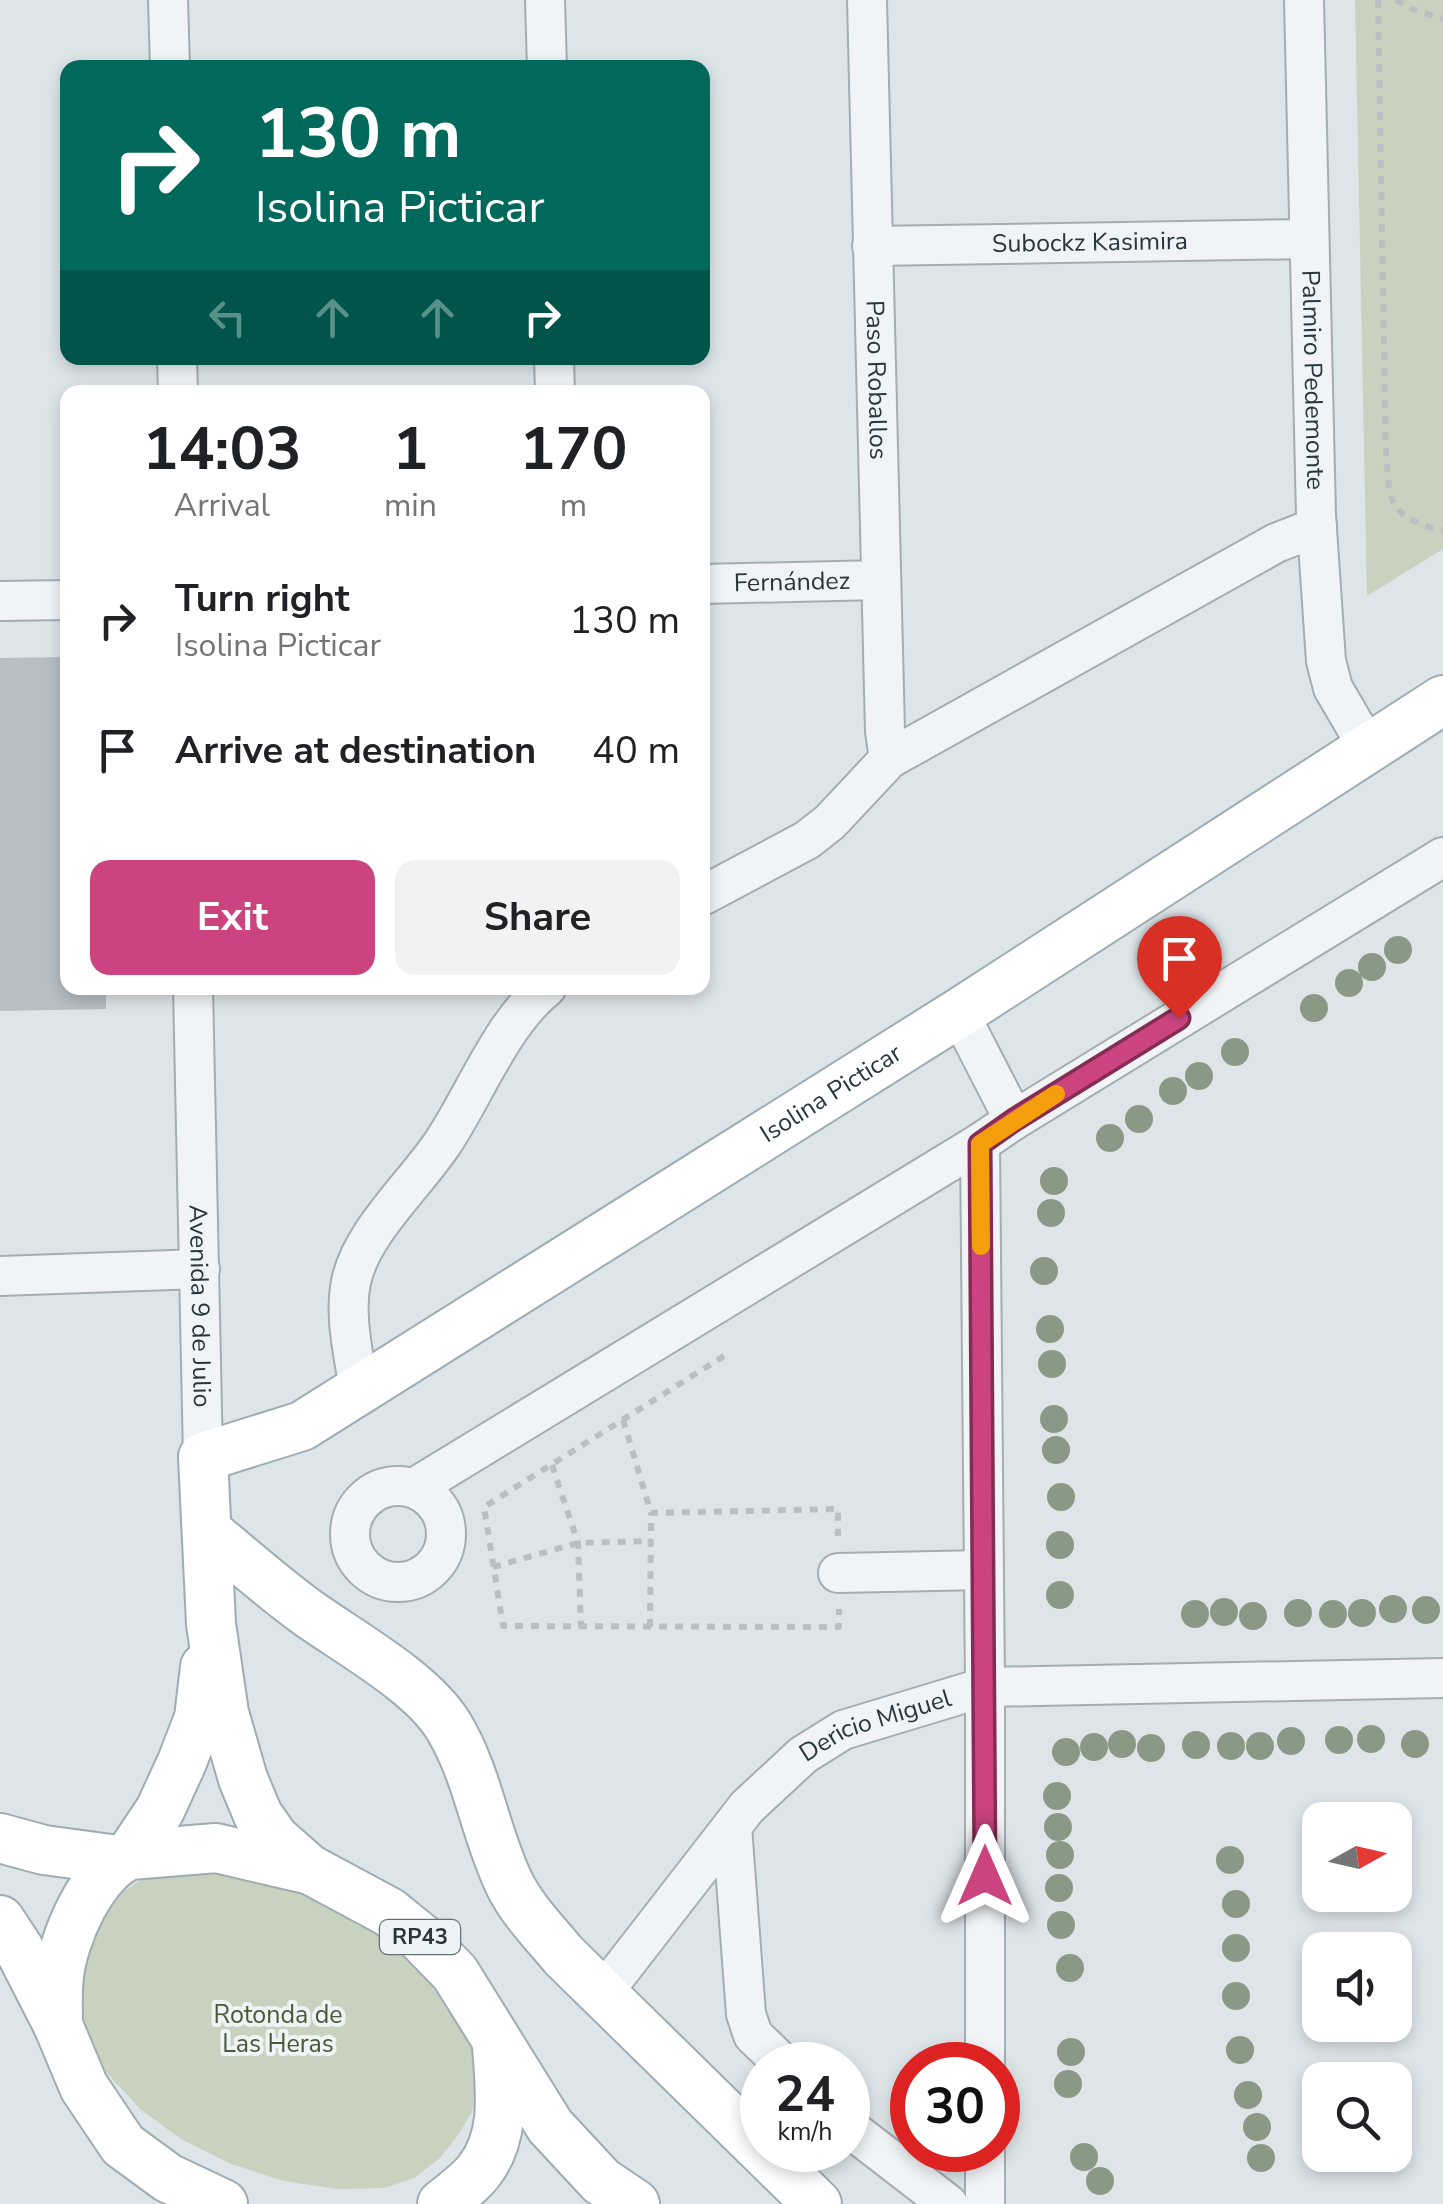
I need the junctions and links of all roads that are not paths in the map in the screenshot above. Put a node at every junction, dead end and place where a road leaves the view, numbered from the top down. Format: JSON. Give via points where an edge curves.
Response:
{"nodes":[{"id":1,"x":168,"y":0,"type":"edge"},
{"id":2,"x":545,"y":0,"type":"edge"},
{"id":3,"x":868,"y":0,"type":"edge"},
{"id":4,"x":1304,"y":0,"type":"edge"},
{"id":5,"x":170,"y":60,"type":"edge"},
{"id":6,"x":546,"y":60,"type":"edge"},
{"id":7,"x":1309,"y":239,"type":"junction"},
{"id":8,"x":872,"y":246,"type":"junction"},
{"id":9,"x":1317,"y":528,"type":"junction"},
{"id":10,"x":881,"y":580,"type":"junction"},
{"id":11,"x":710,"y":584,"type":"edge"},
{"id":12,"x":60,"y":600,"type":"edge"},
{"id":13,"x":0,"y":602,"type":"edge"},
{"id":14,"x":1443,"y":700,"type":"edge"},
{"id":15,"x":1368,"y":748,"type":"junction"},
{"id":16,"x":889,"y":759,"type":"junction"},
{"id":17,"x":1443,"y":856,"type":"edge"},
{"id":18,"x":710,"y":892,"type":"edge"},
{"id":19,"x":193,"y":995,"type":"edge"},
{"id":20,"x":539,"y":995,"type":"edge"},
{"id":21,"x":959,"y":1013,"type":"junction"},
{"id":22,"x":1014,"y":1120,"type":"junction"},
{"id":23,"x":980,"y":1144,"type":"junction"},
{"id":24,"x":200,"y":1269,"type":"junction"},
{"id":25,"x":0,"y":1276,"type":"edge"},
{"id":26,"x":359,"y":1390,"type":"junction"},
{"id":27,"x":203,"y":1457,"type":"junction"},
{"id":28,"x":414,"y":1488,"type":"dead end"},
{"id":29,"x":207,"y":1531,"type":"junction"},
{"id":30,"x":984,"y":1570,"type":"junction"},
{"id":31,"x":838,"y":1573,"type":"road end"},
{"id":32,"x":211,"y":1624,"type":"junction"},
{"id":33,"x":1443,"y":1678,"type":"edge"},
{"id":34,"x":985,"y":1688,"type":"junction"},
{"id":35,"x":732,"y":1827,"type":"junction"},
{"id":36,"x":0,"y":1838,"type":"edge"},
{"id":37,"x":124,"y":1858,"type":"junction"},
{"id":38,"x":309,"y":1870,"type":"junction"},
{"id":39,"x":0,"y":1920,"type":"edge"},
{"id":40,"x":602,"y":1994,"type":"junction"},
{"id":41,"x":58,"y":2025,"type":"junction"},
{"id":42,"x":497,"y":2042,"type":"junction"},
{"id":43,"x":761,"y":2042,"type":"edge"},
{"id":44,"x":985,"y":2042,"type":"edge"},
{"id":45,"x":870,"y":2144,"type":"edge"},
{"id":46,"x":985,"y":2172,"type":"edge"},
{"id":47,"x":224,"y":2204,"type":"edge"},
{"id":48,"x":442,"y":2204,"type":"edge"},
{"id":49,"x":635,"y":2204,"type":"edge"},
{"id":50,"x":817,"y":2204,"type":"edge"},
{"id":51,"x":948,"y":2204,"type":"edge"},
{"id":52,"x":985,"y":2204,"type":"edge"}],
"edges":[{"from":1,"to":5,"type":"street"},
{"from":2,"to":6,"type":"street"},
{"from":3,"to":8,"type":"street","name":"Paso Roballos"},
{"from":4,"to":7,"type":"street","name":"Palmiro Pedemonte"},
{"from":7,"to":8,"type":"street","name":"Subockz Kasimira"},
{"from":7,"to":9,"type":"street","name":"Palmiro Pedemonte"},
{"from":8,"to":10,"type":"street","name":"Paso Roballos"},
{"from":9,"to":15,"type":"street","name":"Palmiro Pedemonte","via":[[1326,661],[1333,688]]},
{"from":9,"to":16,"type":"street","via":[[1276,542]]},
{"from":10,"to":11,"type":"street","name":"Fernández"},
{"from":10,"to":16,"type":"street","name":"Paso Roballos"},
{"from":12,"to":13,"type":"street"},
{"from":14,"to":15,"type":"main road","name":"Isolina Picticar"},
{"from":15,"to":21,"type":"main road","name":"Isolina Picticar"},
{"from":16,"to":18,"type":"street","via":[[808,840]]},
{"from":17,"to":22,"type":"street"},
{"from":19,"to":24,"type":"street","name":"Avenida 9 de Julio"},
{"from":20,"to":26,"type":"street","via":[[516,1020],[443,1144],[364,1246],[351,1282]]},
{"from":21,"to":22,"type":"street"},
{"from":21,"to":26,"type":"main road","name":"Isolina Picticar"},
{"from":22,"to":23,"type":"street"},
{"from":23,"to":28,"type":"street"},
{"from":23,"to":30,"type":"street"},
{"from":24,"to":25,"type":"street"},
{"from":24,"to":27,"type":"street","name":"Avenida 9 de Julio"},
{"from":26,"to":27,"type":"main road","name":"Isolina Picticar","via":[[302,1426]]},
{"from":27,"to":29,"type":"main road","name":"Avenida 9 de Julio"},
{"from":29,"to":32,"type":"main road","name":"Avenida 9 de Julio"},
{"from":29,"to":40,"type":"main road","via":[[431,1705],[466,1762],[510,1885]]},
{"from":30,"to":31,"type":"street"},
{"from":30,"to":34,"type":"street"},
{"from":32,"to":37,"type":"main road","via":[[199,1718],[160,1810]]},
{"from":32,"to":38,"type":"main road","via":[[242,1778],[275,1839]]},
{"from":33,"to":34,"type":"street","name":"Dericio Miguel"},
{"from":34,"to":35,"type":"street","name":"Dericio Miguel","via":[[843,1730],[803,1755]]},
{"from":34,"to":44,"type":"street"},
{"from":35,"to":40,"type":"street","name":"Dericio Miguel"},
{"from":35,"to":43,"type":"street","via":[[746,2014]]},
{"from":36,"to":37,"type":"main road","number":"RP43"},
{"from":37,"to":38,"type":"main road","number":"RP43","via":[[216,1848]]},
{"from":37,"to":41,"type":"main road","via":[[92,1890],[70,1930],[59,1974]]},
{"from":38,"to":42,"type":"main road","number":"RP43","via":[[389,1912],[421,1938],[455,1973]]},
{"from":39,"to":41,"type":"main road"},
{"from":40,"to":50,"type":"main road"},
{"from":41,"to":47,"type":"main road","via":[[84,2087],[124,2145],[168,2178]]},
{"from":42,"to":48,"type":"main road","number":"RP43","via":[[501,2110],[495,2141],[478,2172]]},
{"from":42,"to":49,"type":"main road","number":"RP43","via":[[550,2126],[602,2181]]},
{"from":45,"to":51,"type":"street"},
{"from":46,"to":52,"type":"street"}]}
